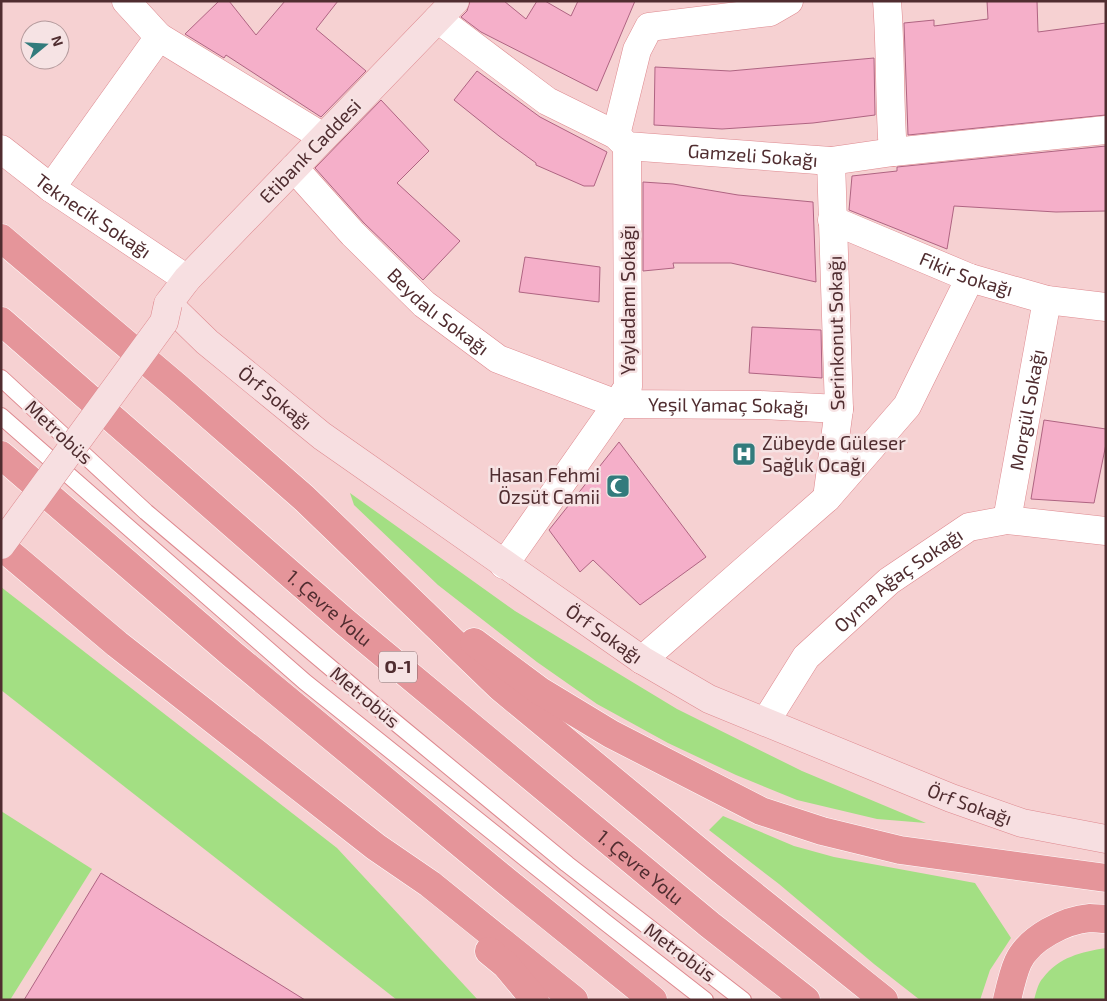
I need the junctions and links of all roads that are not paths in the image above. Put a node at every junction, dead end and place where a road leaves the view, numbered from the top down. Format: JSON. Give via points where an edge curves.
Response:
{"nodes":[{"id":1,"x":126,"y":1,"type":"edge"},
{"id":2,"x":789,"y":1,"type":"edge"},
{"id":3,"x":887,"y":1,"type":"edge"},
{"id":4,"x":446,"y":10,"type":"edge"},
{"id":5,"x":159,"y":37,"type":"junction"},
{"id":6,"x":1106,"y":130,"type":"edge"},
{"id":7,"x":324,"y":137,"type":"junction"},
{"id":8,"x":621,"y":140,"type":"junction"},
{"id":9,"x":1,"y":149,"type":"edge"},
{"id":10,"x":893,"y":152,"type":"junction"},
{"id":11,"x":831,"y":161,"type":"junction"},
{"id":12,"x":294,"y":168,"type":"junction"},
{"id":13,"x":51,"y":188,"type":"junction"},
{"id":14,"x":832,"y":220,"type":"junction"},
{"id":15,"x":1,"y":238,"type":"edge"},
{"id":16,"x":187,"y":278,"type":"junction"},
{"id":17,"x":970,"y":278,"type":"junction"},
{"id":18,"x":1047,"y":300,"type":"junction"},
{"id":19,"x":168,"y":304,"type":"junction"},
{"id":20,"x":1106,"y":307,"type":"edge"},
{"id":21,"x":1,"y":321,"type":"edge"},
{"id":22,"x":1,"y":378,"type":"edge"},
{"id":23,"x":617,"y":404,"type":"junction"},
{"id":24,"x":839,"y":410,"type":"junction"},
{"id":25,"x":1,"y":416,"type":"edge"},
{"id":26,"x":1,"y":455,"type":"edge"},
{"id":27,"x":827,"y":498,"type":"junction"},
{"id":28,"x":1,"y":516,"type":"edge"},
{"id":29,"x":1007,"y":520,"type":"junction"},
{"id":30,"x":1106,"y":531,"type":"edge"},
{"id":31,"x":1,"y":545,"type":"edge"},
{"id":32,"x":504,"y":565,"type":"junction"},
{"id":33,"x":430,"y":619,"type":"junction"},
{"id":34,"x":642,"y":660,"type":"junction"},
{"id":35,"x":766,"y":721,"type":"junction"},
{"id":36,"x":1106,"y":839,"type":"edge"},
{"id":37,"x":376,"y":847,"type":"junction"},
{"id":38,"x":1106,"y":878,"type":"edge"},
{"id":39,"x":1106,"y":919,"type":"edge"},
{"id":40,"x":535,"y":1000,"type":"edge"},
{"id":41,"x":574,"y":1000,"type":"edge"},
{"id":42,"x":653,"y":1000,"type":"edge"},
{"id":43,"x":705,"y":1000,"type":"edge"},
{"id":44,"x":743,"y":1000,"type":"edge"},
{"id":45,"x":806,"y":1000,"type":"edge"},
{"id":46,"x":884,"y":1000,"type":"edge"},
{"id":47,"x":1008,"y":1000,"type":"edge"}],
"edges":[{"from":1,"to":5,"type":"street"},
{"from":2,"to":8,"type":"street","name":"Yayladamı Sokağı","via":[[770,12],[649,27],[637,50]]},
{"from":3,"to":10,"type":"street"},
{"from":4,"to":7,"type":"street","name":"Etibank Caddesi"},
{"from":4,"to":8,"type":"street","name":"Gamzeli Sokağı","via":[[547,101]]},
{"from":5,"to":7,"type":"street"},
{"from":5,"to":13,"type":"street"},
{"from":6,"to":10,"type":"street","name":"Gamzeli Sokağı"},
{"from":7,"to":12,"type":"street","name":"Etibank Caddesi"},
{"from":8,"to":11,"type":"street","name":"Gamzeli Sokağı"},
{"from":8,"to":23,"type":"street","name":"Yayladamı Sokağı","via":[[628,387]]},
{"from":9,"to":13,"type":"street","name":"Teknecik Sokağı"},
{"from":10,"to":11,"type":"street","name":"Gamzeli Sokağı"},
{"from":11,"to":14,"type":"street","name":"Serinkonut Sokağı"},
{"from":12,"to":16,"type":"street","name":"Etibank Caddesi"},
{"from":12,"to":23,"type":"street","name":"Beydalı Sokağı","via":[[353,234],[424,304],[498,359]]},
{"from":13,"to":16,"type":"street","name":"Teknecik Sokağı"},
{"from":14,"to":17,"type":"street","name":"Fikir Sokağı"},
{"from":14,"to":24,"type":"street","name":"Serinkonut Sokağı"},
{"from":15,"to":33,"type":"highway","via":[[304,498]]},
{"from":16,"to":19,"type":"street","name":"Etibank Caddesi"},
{"from":17,"to":18,"type":"street","name":"Fikir Sokağı"},
{"from":17,"to":27,"type":"street","via":[[907,406]]},
{"from":18,"to":20,"type":"street","name":"Fikir Sokağı"},
{"from":18,"to":29,"type":"street","name":"Morgül Sokağı"},
{"from":19,"to":28,"type":"street","name":"Etibank Caddesi","via":[[152,314]]},
{"from":19,"to":31,"type":"street","name":"Etibank Caddesi","bridge":true,"via":[[164,322]]},
{"from":19,"to":32,"type":"street","name":"Örf Sokağı","via":[[207,342],[322,436]]},
{"from":21,"to":45,"type":"highway","name":"1. Çevre Yolu","number":"O-1","via":[[360,634],[687,906]]},
{"from":22,"to":44,"type":"lane","name":"Metrobüs","via":[[146,512],[382,712],[567,864]]},
{"from":23,"to":24,"type":"street","name":"Yeşil Yamaç Sokağı","via":[[760,405]]},
{"from":23,"to":32,"type":"street","name":"Yayladamı Sokağı"},
{"from":24,"to":27,"type":"street","name":"Serinkonut Sokağı"},
{"from":25,"to":43,"type":"lane","name":"Metrobüs","via":[[305,682]]},
{"from":26,"to":42,"type":"highway","via":[[240,660]]},
{"from":27,"to":34,"type":"street"},
{"from":29,"to":30,"type":"street","name":"Oyma Ağaç Sokağı"},
{"from":29,"to":35,"type":"street","name":"Oyma Ağaç Sokağı","via":[[969,527],[889,580],[806,657]]},
{"from":31,"to":37,"type":"highway","via":[[117,644]]},
{"from":32,"to":34,"type":"street","name":"Örf Sokağı"},
{"from":33,"to":38,"type":"highway","via":[[472,640],[540,691],[611,734],[761,811],[822,831],[900,850]]},
{"from":33,"to":46,"type":"highway","via":[[514,699]]},
{"from":34,"to":35,"type":"street","name":"Örf Sokağı","via":[[709,699]]},
{"from":35,"to":36,"type":"street","name":"Örf Sokağı","via":[[951,798],[1022,823]]},
{"from":37,"to":40,"type":"highway","via":[[506,965]]},
{"from":37,"to":41,"type":"highway","via":[[430,884]]},
{"from":39,"to":47,"type":"highway","via":[[1090,918],[1047,932],[1018,961]]}]}
